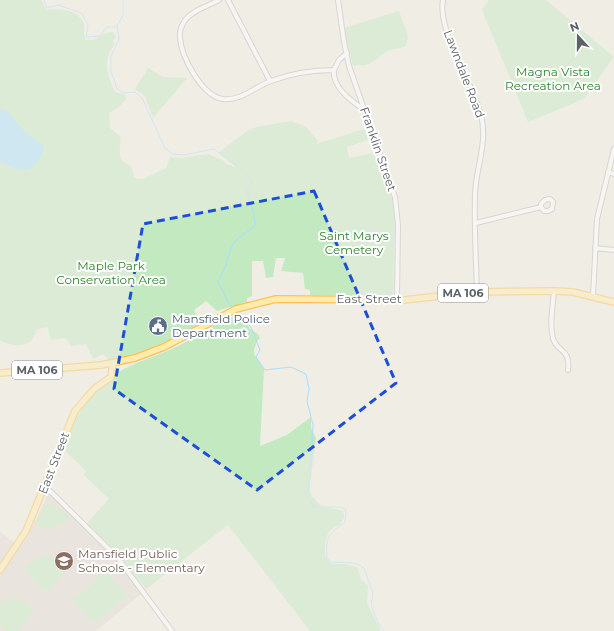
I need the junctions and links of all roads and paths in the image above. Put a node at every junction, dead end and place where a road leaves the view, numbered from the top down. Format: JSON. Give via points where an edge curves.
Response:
{"nodes":[{"id":1,"x":219,"y":0,"type":"edge"},
{"id":2,"x":228,"y":0,"type":"edge"},
{"id":3,"x":338,"y":0,"type":"edge"},
{"id":4,"x":443,"y":0,"type":"edge"},
{"id":5,"x":347,"y":53,"type":"junction"},
{"id":6,"x":334,"y":70,"type":"junction"},
{"id":7,"x":270,"y":81,"type":"junction"},
{"id":8,"x":365,"y":110,"type":"junction"},
{"id":9,"x":614,"y":149,"type":"edge"},
{"id":10,"x":608,"y":172,"type":"junction"},
{"id":11,"x":614,"y":174,"type":"edge"},
{"id":12,"x":541,"y":207,"type":"dead end"},
{"id":13,"x":476,"y":223,"type":"junction"},
{"id":14,"x":595,"y":248,"type":"junction"},
{"id":15,"x":614,"y":250,"type":"edge"},
{"id":16,"x":554,"y":291,"type":"junction"},
{"id":17,"x":477,"y":292,"type":"junction"},
{"id":18,"x":593,"y":296,"type":"junction"},
{"id":19,"x":397,"y":300,"type":"junction"},
{"id":20,"x":614,"y":302,"type":"edge"},
{"id":21,"x":113,"y":363,"type":"junction"},
{"id":22,"x":568,"y":370,"type":"dead end"},
{"id":23,"x":0,"y":373,"type":"edge"},
{"id":24,"x":45,"y":486,"type":"junction"},
{"id":25,"x":0,"y":570,"type":"edge"},
{"id":26,"x":170,"y":630,"type":"edge"}],
"edges":[{"from":1,"to":7,"type":"street","via":[[192,13],[186,19],[180,33],[185,54],[201,86],[215,97],[232,99]]},
{"from":2,"to":7,"type":"street"},
{"from":3,"to":5,"type":"street","name":"Franklin Street"},
{"from":4,"to":13,"type":"street","name":"Lawndale Road","via":[[443,17],[483,124],[483,149],[475,193]]},
{"from":5,"to":6,"type":"street","via":[[339,60]]},
{"from":5,"to":8,"type":"street","name":"Franklin Street"},
{"from":6,"to":7,"type":"street"},
{"from":6,"to":8,"type":"street","via":[[334,77],[339,86]]},
{"from":8,"to":19,"type":"street","name":"Franklin Street","via":[[391,182],[396,206]]},
{"from":9,"to":10,"type":"street"},
{"from":10,"to":11,"type":"street"},
{"from":10,"to":14,"type":"street","via":[[597,219]]},
{"from":12,"to":13,"type":"street"},
{"from":13,"to":17,"type":"street","name":"Lawndale Road"},
{"from":14,"to":15,"type":"street"},
{"from":14,"to":18,"type":"street"},
{"from":16,"to":17,"type":"main road","name":"East Street","number":"MA 106"},
{"from":16,"to":18,"type":"main road","name":"East Street","number":"MA 106"},
{"from":16,"to":22,"type":"street","via":[[553,340],[566,354]]},
{"from":17,"to":19,"type":"main road","name":"East Street","number":"MA 106"},
{"from":18,"to":20,"type":"main road","name":"East Street","number":"MA 106"},
{"from":19,"to":21,"type":"main road","name":"East Street","number":"MA 106","via":[[283,298],[259,302],[233,310],[170,344],[135,358]]},
{"from":21,"to":23,"type":"main road","number":"MA 106"},
{"from":21,"to":24,"type":"main road","name":"East Street","via":[[110,377],[94,388],[76,411]]},
{"from":24,"to":25,"type":"main road","name":"East Street","via":[[26,531]]},
{"from":24,"to":26,"type":"street","via":[[117,557]]}]}
